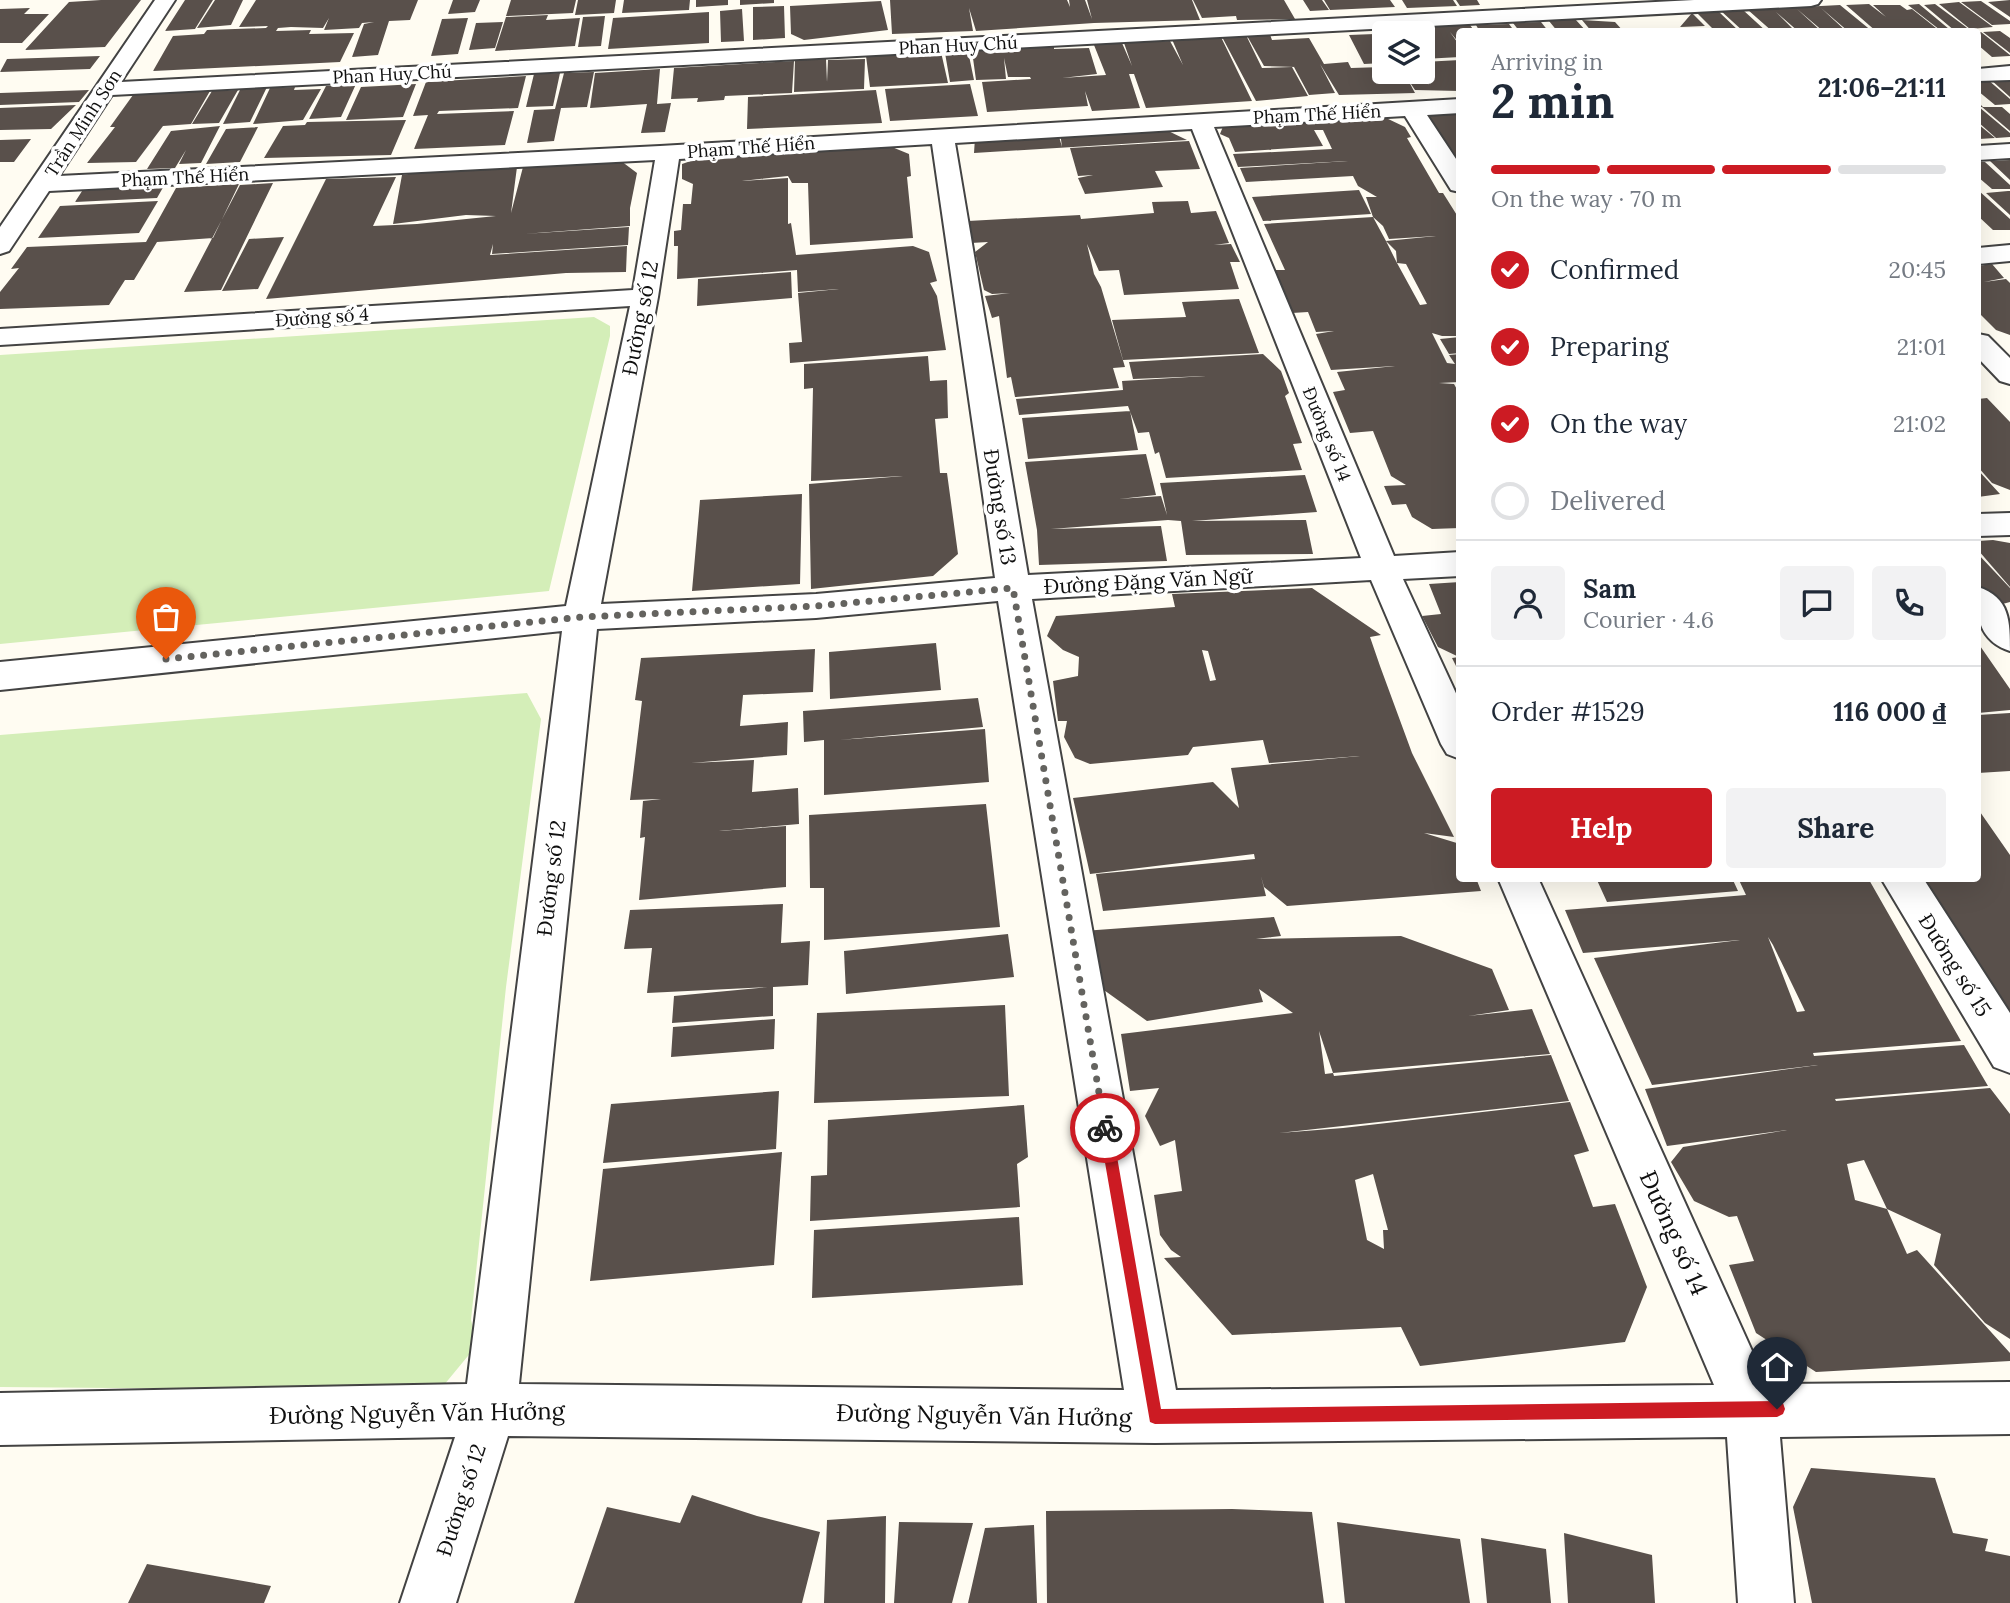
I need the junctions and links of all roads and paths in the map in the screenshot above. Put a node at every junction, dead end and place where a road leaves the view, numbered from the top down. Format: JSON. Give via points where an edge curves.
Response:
{"nodes":[{"id":1,"x":165,"y":0,"type":"edge"},
{"id":2,"x":1811,"y":0,"type":"edge"},
{"id":3,"x":1644,"y":4,"type":"edge"},
{"id":4,"x":1667,"y":28,"type":"edge"},
{"id":5,"x":2010,"y":73,"type":"edge"},
{"id":6,"x":1981,"y":75,"type":"edge"},
{"id":7,"x":106,"y":89,"type":"junction"},
{"id":8,"x":1456,"y":106,"type":"edge"},
{"id":9,"x":1411,"y":108,"type":"junction"},
{"id":10,"x":1200,"y":121,"type":"junction"},
{"id":11,"x":942,"y":135,"type":"junction"},
{"id":12,"x":2010,"y":151,"type":"edge"},
{"id":13,"x":660,"y":153,"type":"junction"},
{"id":14,"x":1981,"y":153,"type":"edge"},
{"id":15,"x":1456,"y":179,"type":"edge"},
{"id":16,"x":43,"y":184,"type":"junction"},
{"id":17,"x":0,"y":246,"type":"edge"},
{"id":18,"x":2010,"y":253,"type":"edge"},
{"id":19,"x":1981,"y":256,"type":"edge"},
{"id":20,"x":645,"y":297,"type":"junction"},
{"id":21,"x":0,"y":337,"type":"edge"},
{"id":22,"x":1981,"y":345,"type":"edge"},
{"id":23,"x":2010,"y":375,"type":"edge"},
{"id":24,"x":2010,"y":524,"type":"edge"},
{"id":25,"x":1981,"y":525,"type":"edge"},
{"id":26,"x":1456,"y":564,"type":"edge"},
{"id":27,"x":1382,"y":568,"type":"junction"},
{"id":28,"x":1013,"y":588,"type":"junction"},
{"id":29,"x":1981,"y":603,"type":"edge"},
{"id":30,"x":581,"y":617,"type":"junction"},
{"id":31,"x":2010,"y":638,"type":"edge"},
{"id":32,"x":0,"y":676,"type":"edge"},
{"id":33,"x":1456,"y":735,"type":"edge"},
{"id":34,"x":1520,"y":882,"type":"edge"},
{"id":35,"x":1903,"y":882,"type":"edge"},
{"id":36,"x":2010,"y":1052,"type":"edge"},
{"id":37,"x":2010,"y":1408,"type":"edge"},
{"id":38,"x":1751,"y":1409,"type":"junction"},
{"id":39,"x":490,"y":1410,"type":"junction"},
{"id":40,"x":1155,"y":1417,"type":"junction"},
{"id":41,"x":0,"y":1419,"type":"edge"},
{"id":42,"x":428,"y":1603,"type":"edge"},
{"id":43,"x":1766,"y":1603,"type":"edge"}],
"edges":[{"from":1,"to":7,"type":"street","name":"Trần Minh Sơn"},
{"from":2,"to":3,"type":"street","name":"Phan Huy Chú"},
{"from":3,"to":4,"type":"street"},
{"from":3,"to":7,"type":"street","name":"Phan Huy Chú"},
{"from":5,"to":6,"type":"street"},
{"from":7,"to":16,"type":"street","name":"Trần Minh Sơn"},
{"from":8,"to":9,"type":"street","name":"Phạm Thế Hiển"},
{"from":9,"to":10,"type":"street","name":"Phạm Thế Hiển"},
{"from":9,"to":15,"type":"street"},
{"from":10,"to":11,"type":"street","name":"Phạm Thế Hiển"},
{"from":10,"to":27,"type":"street","name":"Đường số 14"},
{"from":11,"to":13,"type":"street","name":"Phạm Thế Hiển"},
{"from":11,"to":28,"type":"street","name":"Đường số 13"},
{"from":12,"to":14,"type":"street"},
{"from":13,"to":16,"type":"street","name":"Phạm Thế Hiển"},
{"from":13,"to":20,"type":"street","name":"Đường số 12","via":[[667,157]]},
{"from":16,"to":17,"type":"street","name":"Trần Minh Sơn"},
{"from":18,"to":19,"type":"street"},
{"from":20,"to":21,"type":"street","name":"Đường số 4"},
{"from":20,"to":30,"type":"street","name":"Đường số 12"},
{"from":22,"to":23,"type":"street"},
{"from":24,"to":25,"type":"street"},
{"from":26,"to":27,"type":"street","name":"Đường Đặng Văn Ngữ"},
{"from":27,"to":28,"type":"street","name":"Đường Đặng Văn Ngữ"},
{"from":27,"to":33,"type":"street","name":"Đường số 14"},
{"from":28,"to":30,"type":"street","name":"Đường Đặng Văn Ngữ","via":[[816,606]]},
{"from":28,"to":40,"type":"street","name":"Đường số 13"},
{"from":29,"to":31,"type":"street"},
{"from":30,"to":32,"type":"street","name":"Đường Đặng Văn Ngữ"},
{"from":30,"to":39,"type":"street","name":"Đường số 12"},
{"from":34,"to":38,"type":"street","name":"Đường số 14"},
{"from":35,"to":36,"type":"street","name":"Đường số 15"},
{"from":37,"to":38,"type":"street","name":"Đường Nguyễn Văn Hưởng"},
{"from":38,"to":40,"type":"street","name":"Đường Nguyễn Văn Hưởng"},
{"from":38,"to":43,"type":"street","name":"Đường số 14"},
{"from":39,"to":40,"type":"street","name":"Đường Nguyễn Văn Hưởng"},
{"from":39,"to":41,"type":"street","name":"Đường Nguyễn Văn Hưởng"},
{"from":39,"to":42,"type":"street","name":"Đường số 12"}]}
